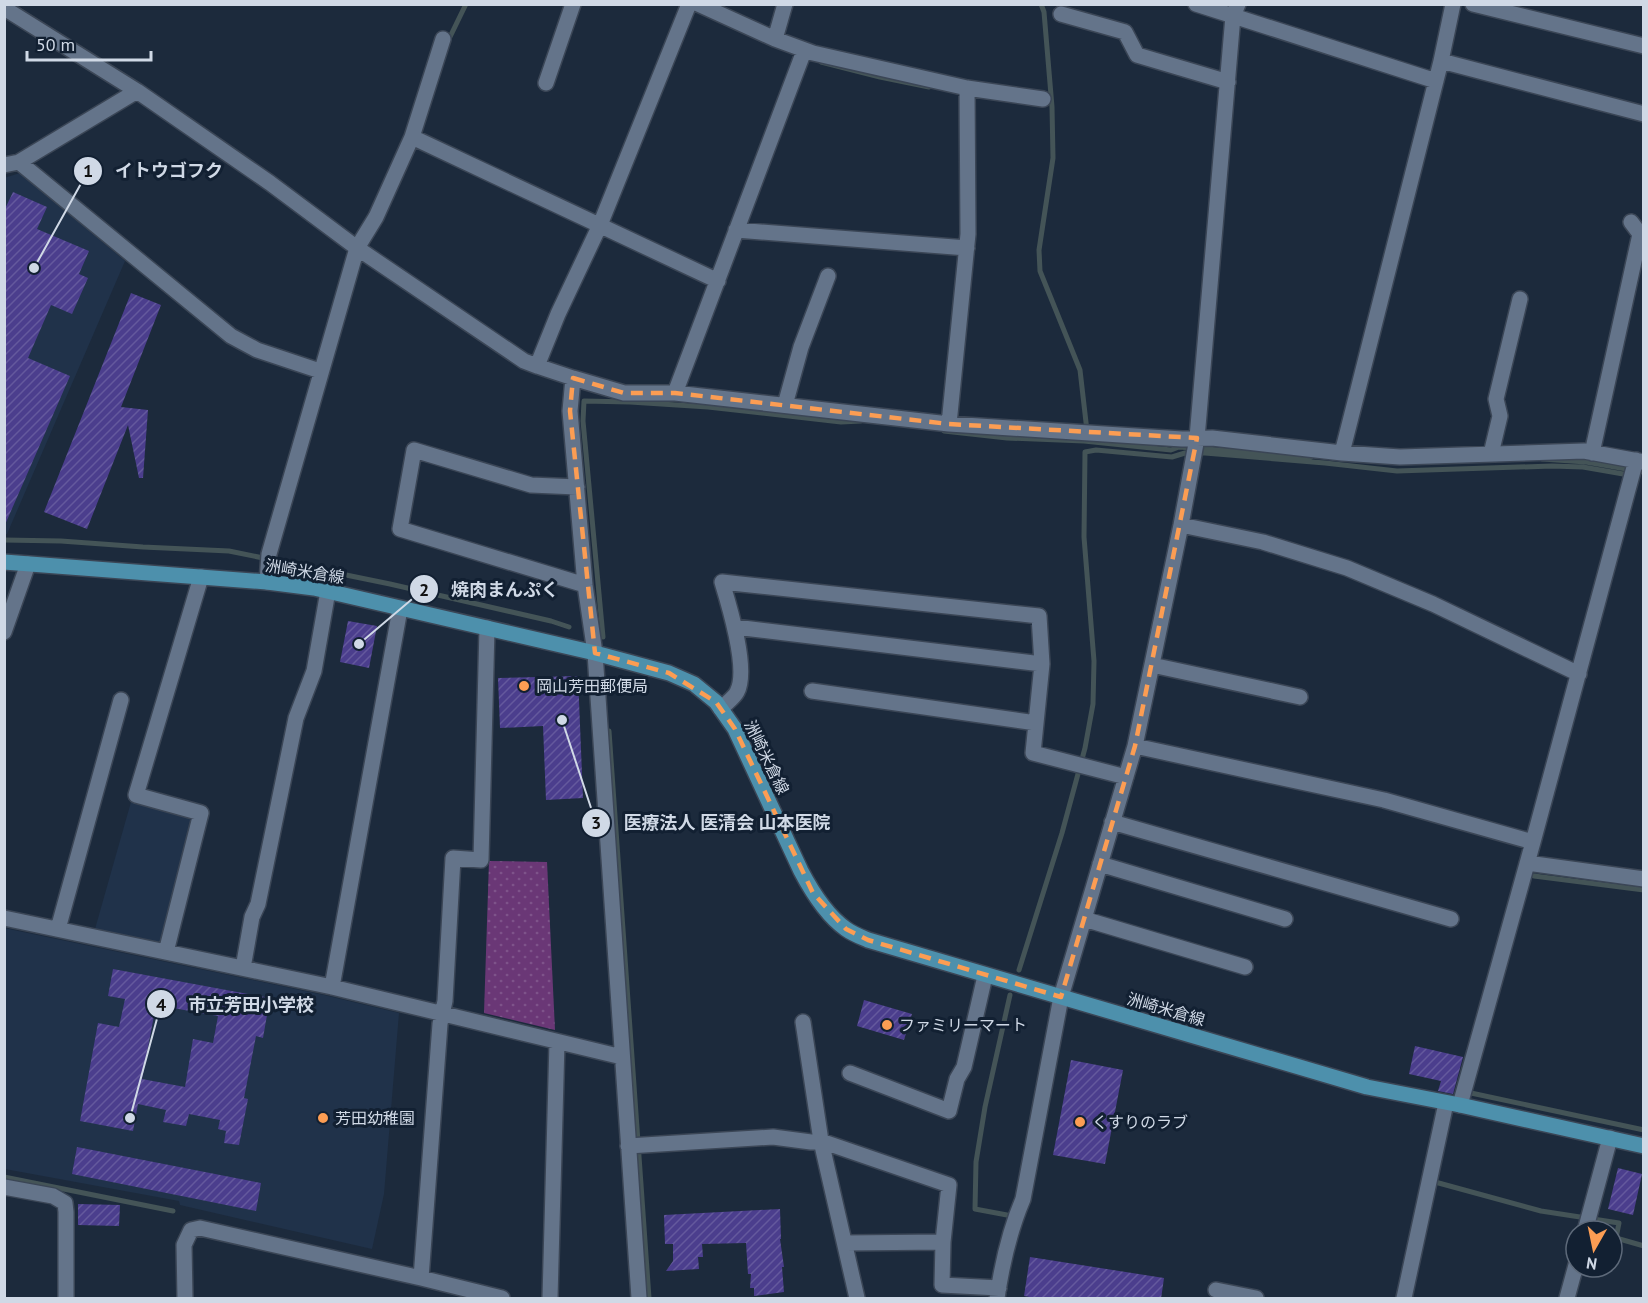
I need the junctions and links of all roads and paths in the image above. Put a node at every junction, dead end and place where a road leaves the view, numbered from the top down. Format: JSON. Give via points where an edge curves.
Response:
{"nodes":[{"id":1,"x":573,"y":4,"type":"edge"},
{"id":2,"x":785,"y":4,"type":"edge"},
{"id":3,"x":1196,"y":4,"type":"edge"},
{"id":4,"x":1453,"y":4,"type":"edge"},
{"id":5,"x":1473,"y":4,"type":"edge"},
{"id":6,"x":691,"y":6,"type":"edge"},
{"id":7,"x":4,"y":8,"type":"edge"},
{"id":8,"x":1236,"y":10,"type":"edge"},
{"id":9,"x":1061,"y":14,"type":"dead end"},
{"id":10,"x":443,"y":39,"type":"dead end"},
{"id":11,"x":775,"y":39,"type":"junction"},
{"id":12,"x":1644,"y":46,"type":"edge"},
{"id":13,"x":803,"y":54,"type":"junction"},
{"id":14,"x":1441,"y":62,"type":"junction"},
{"id":15,"x":1436,"y":81,"type":"junction"},
{"id":16,"x":1228,"y":82,"type":"junction"},
{"id":17,"x":546,"y":83,"type":"dead end"},
{"id":18,"x":137,"y":91,"type":"junction"},
{"id":19,"x":967,"y":92,"type":"junction"},
{"id":20,"x":1043,"y":99,"type":"dead end"},
{"id":21,"x":1644,"y":114,"type":"edge"},
{"id":22,"x":412,"y":137,"type":"junction"},
{"id":23,"x":12,"y":164,"type":"edge"},
{"id":24,"x":1631,"y":222,"type":"dead end"},
{"id":25,"x":600,"y":225,"type":"junction"},
{"id":26,"x":736,"y":230,"type":"junction"},
{"id":27,"x":357,"y":248,"type":"junction"},
{"id":28,"x":967,"y":248,"type":"junction"},
{"id":29,"x":828,"y":276,"type":"dead end"},
{"id":30,"x":717,"y":281,"type":"junction"},
{"id":31,"x":1520,"y":299,"type":"dead end"},
{"id":32,"x":537,"y":366,"type":"junction"},
{"id":33,"x":320,"y":371,"type":"junction"},
{"id":34,"x":573,"y":378,"type":"junction"},
{"id":35,"x":675,"y":393,"type":"junction"},
{"id":36,"x":785,"y":405,"type":"junction"},
{"id":37,"x":948,"y":424,"type":"junction"},
{"id":38,"x":1195,"y":445,"type":"junction"},
{"id":39,"x":1342,"y":453,"type":"junction"},
{"id":40,"x":1592,"y":453,"type":"junction"},
{"id":41,"x":1491,"y":454,"type":"junction"},
{"id":42,"x":1636,"y":467,"type":"edge"},
{"id":43,"x":577,"y":487,"type":"junction"},
{"id":44,"x":1181,"y":525,"type":"junction"},
{"id":45,"x":4,"y":562,"type":"edge"},
{"id":46,"x":28,"y":564,"type":"junction"},
{"id":47,"x":201,"y":578,"type":"junction"},
{"id":48,"x":267,"y":582,"type":"junction"},
{"id":49,"x":585,"y":585,"type":"junction"},
{"id":50,"x":328,"y":591,"type":"junction"},
{"id":51,"x":400,"y":609,"type":"junction"},
{"id":52,"x":735,"y":627,"type":"junction"},
{"id":53,"x":487,"y":628,"type":"junction"},
{"id":54,"x":4,"y":632,"type":"edge"},
{"id":55,"x":593,"y":642,"type":"junction"},
{"id":56,"x":1042,"y":664,"type":"junction"},
{"id":57,"x":1152,"y":665,"type":"junction"},
{"id":58,"x":1579,"y":674,"type":"junction"},
{"id":59,"x":812,"y":691,"type":"dead end"},
{"id":60,"x":1300,"y":696,"type":"dead end"},
{"id":61,"x":121,"y":700,"type":"dead end"},
{"id":62,"x":721,"y":709,"type":"junction"},
{"id":63,"x":1036,"y":723,"type":"junction"},
{"id":64,"x":1135,"y":746,"type":"junction"},
{"id":65,"x":1126,"y":777,"type":"junction"},
{"id":66,"x":1112,"y":822,"type":"junction"},
{"id":67,"x":1533,"y":842,"type":"junction"},
{"id":68,"x":1527,"y":863,"type":"junction"},
{"id":69,"x":1100,"y":864,"type":"junction"},
{"id":70,"x":1644,"y":879,"type":"edge"},
{"id":71,"x":4,"y":918,"type":"edge"},
{"id":72,"x":1451,"y":919,"type":"dead end"},
{"id":73,"x":1084,"y":920,"type":"junction"},
{"id":74,"x":1285,"y":920,"type":"dead end"},
{"id":75,"x":58,"y":929,"type":"junction"},
{"id":76,"x":166,"y":952,"type":"junction"},
{"id":77,"x":1245,"y":967,"type":"dead end"},
{"id":78,"x":243,"y":968,"type":"junction"},
{"id":79,"x":985,"y":976,"type":"junction"},
{"id":80,"x":332,"y":987,"type":"junction"},
{"id":81,"x":1061,"y":997,"type":"junction"},
{"id":82,"x":443,"y":1014,"type":"junction"},
{"id":83,"x":803,"y":1022,"type":"dead end"},
{"id":84,"x":556,"y":1042,"type":"junction"},
{"id":85,"x":622,"y":1057,"type":"junction"},
{"id":86,"x":850,"y":1072,"type":"dead end"},
{"id":87,"x":1453,"y":1104,"type":"junction"},
{"id":88,"x":1610,"y":1138,"type":"junction"},
{"id":89,"x":821,"y":1141,"type":"junction"},
{"id":90,"x":635,"y":1146,"type":"junction"},
{"id":91,"x":1644,"y":1146,"type":"edge"},
{"id":92,"x":4,"y":1186,"type":"edge"},
{"id":93,"x":1589,"y":1219,"type":"edge"},
{"id":94,"x":943,"y":1242,"type":"junction"},
{"id":95,"x":844,"y":1243,"type":"junction"},
{"id":96,"x":1572,"y":1279,"type":"edge"},
{"id":97,"x":428,"y":1280,"type":"junction"},
{"id":98,"x":1216,"y":1290,"type":"dead end"},
{"id":99,"x":998,"y":1293,"type":"edge"},
{"id":100,"x":66,"y":1299,"type":"edge"},
{"id":101,"x":185,"y":1299,"type":"edge"},
{"id":102,"x":436,"y":1299,"type":"edge"},
{"id":103,"x":502,"y":1299,"type":"edge"},
{"id":104,"x":550,"y":1299,"type":"edge"},
{"id":105,"x":639,"y":1299,"type":"edge"},
{"id":106,"x":857,"y":1299,"type":"edge"},
{"id":107,"x":1256,"y":1299,"type":"edge"},
{"id":108,"x":1404,"y":1299,"type":"edge"},
{"id":109,"x":1567,"y":1299,"type":"edge"}],
"edges":[{"from":1,"to":17,"type":"street"},
{"from":2,"to":11,"type":"street"},
{"from":3,"to":8,"type":"street"},
{"from":4,"to":14,"type":"street"},
{"from":5,"to":12,"type":"street"},
{"from":6,"to":11,"type":"street"},
{"from":6,"to":25,"type":"street"},
{"from":7,"to":18,"type":"street"},
{"from":8,"to":15,"type":"street"},
{"from":8,"to":16,"type":"street"},
{"from":9,"to":16,"type":"street","via":[[1125,32],[1137,55]]},
{"from":10,"to":22,"type":"street"},
{"from":11,"to":13,"type":"street"},
{"from":13,"to":19,"type":"street"},
{"from":13,"to":26,"type":"street"},
{"from":14,"to":15,"type":"street"},
{"from":14,"to":21,"type":"street"},
{"from":15,"to":39,"type":"street"},
{"from":16,"to":38,"type":"street"},
{"from":18,"to":23,"type":"street"},
{"from":18,"to":27,"type":"street"},
{"from":19,"to":20,"type":"street"},
{"from":19,"to":28,"type":"street"},
{"from":22,"to":25,"type":"street"},
{"from":22,"to":27,"type":"street","via":[[376,217]]},
{"from":23,"to":33,"type":"street","via":[[231,336],[256,350]]},
{"from":24,"to":40,"type":"street","via":[[1640,234]]},
{"from":25,"to":30,"type":"street"},
{"from":25,"to":32,"type":"street"},
{"from":26,"to":28,"type":"street"},
{"from":26,"to":30,"type":"street"},
{"from":27,"to":32,"type":"street"},
{"from":27,"to":33,"type":"street"},
{"from":28,"to":37,"type":"street"},
{"from":29,"to":36,"type":"street","via":[[801,347]]},
{"from":30,"to":35,"type":"street"},
{"from":31,"to":41,"type":"street","via":[[1496,399],[1500,416]]},
{"from":32,"to":34,"type":"street"},
{"from":33,"to":48,"type":"street","via":[[268,558]]},
{"from":34,"to":35,"type":"street","via":[[624,393]]},
{"from":34,"to":43,"type":"street","via":[[570,411]]},
{"from":35,"to":36,"type":"street"},
{"from":36,"to":37,"type":"street"},
{"from":37,"to":38,"type":"street","via":[[1182,439]]},
{"from":38,"to":39,"type":"street","via":[[1212,438]]},
{"from":38,"to":44,"type":"street"},
{"from":39,"to":41,"type":"street","via":[[1400,457]]},
{"from":40,"to":41,"type":"street"},
{"from":40,"to":42,"type":"street"},
{"from":42,"to":58,"type":"street"},
{"from":43,"to":49,"type":"street"},
{"from":43,"to":49,"type":"street","via":[[531,485],[414,450],[400,528]]},
{"from":44,"to":57,"type":"street"},
{"from":44,"to":58,"type":"street","via":[[1263,542],[1347,568]]},
{"from":45,"to":46,"type":"main road","name":"洲崎米倉線"},
{"from":46,"to":47,"type":"main road","name":"洲崎米倉線"},
{"from":46,"to":54,"type":"street"},
{"from":47,"to":48,"type":"main road","name":"洲崎米倉線"},
{"from":47,"to":76,"type":"street","via":[[136,795],[201,813]]},
{"from":48,"to":50,"type":"main road","name":"洲崎米倉線"},
{"from":49,"to":55,"type":"street"},
{"from":50,"to":51,"type":"main road","name":"洲崎米倉線"},
{"from":50,"to":78,"type":"street","via":[[314,670],[296,718]]},
{"from":51,"to":53,"type":"main road","name":"洲崎米倉線"},
{"from":51,"to":80,"type":"street"},
{"from":52,"to":56,"type":"street"},
{"from":52,"to":56,"type":"street","via":[[722,582],[1039,616]]},
{"from":52,"to":62,"type":"street","via":[[741,674],[737,692]]},
{"from":53,"to":55,"type":"main road","name":"洲崎米倉線"},
{"from":53,"to":82,"type":"street","via":[[481,860],[453,858]]},
{"from":55,"to":62,"type":"main road","name":"洲崎米倉線","via":[[694,684]]},
{"from":55,"to":85,"type":"street"},
{"from":56,"to":63,"type":"street"},
{"from":57,"to":60,"type":"street"},
{"from":57,"to":64,"type":"street"},
{"from":58,"to":67,"type":"street"},
{"from":59,"to":63,"type":"street"},
{"from":61,"to":75,"type":"street"},
{"from":62,"to":79,"type":"main road","name":"洲崎米倉線","via":[[735,729],[801,871],[827,911],[846,929],[868,940]]},
{"from":63,"to":65,"type":"street","via":[[1033,753]]},
{"from":64,"to":65,"type":"street"},
{"from":64,"to":67,"type":"street","via":[[1384,800]]},
{"from":65,"to":66,"type":"street"},
{"from":66,"to":69,"type":"street"},
{"from":66,"to":72,"type":"street"},
{"from":67,"to":68,"type":"street"},
{"from":68,"to":70,"type":"street"},
{"from":68,"to":87,"type":"street"},
{"from":69,"to":73,"type":"street"},
{"from":69,"to":74,"type":"street"},
{"from":71,"to":75,"type":"street"},
{"from":73,"to":77,"type":"street"},
{"from":73,"to":81,"type":"street"},
{"from":75,"to":76,"type":"street"},
{"from":76,"to":78,"type":"street"},
{"from":78,"to":80,"type":"street"},
{"from":79,"to":81,"type":"main road","name":"洲崎米倉線"},
{"from":79,"to":86,"type":"street","via":[[964,1067],[949,1111]]},
{"from":80,"to":82,"type":"street"},
{"from":81,"to":87,"type":"main road","name":"洲崎米倉線","via":[[1367,1087]]},
{"from":81,"to":99,"type":"street","via":[[1023,1199],[1006,1247]]},
{"from":82,"to":84,"type":"street"},
{"from":82,"to":97,"type":"street"},
{"from":83,"to":89,"type":"street"},
{"from":84,"to":85,"type":"street"},
{"from":84,"to":104,"type":"street"},
{"from":85,"to":90,"type":"street"},
{"from":87,"to":88,"type":"main road","name":"洲崎米倉線"},
{"from":87,"to":108,"type":"street"},
{"from":88,"to":91,"type":"main road","name":"洲崎米倉線"},
{"from":88,"to":93,"type":"street"},
{"from":89,"to":90,"type":"street","via":[[773,1137]]},
{"from":89,"to":94,"type":"street","via":[[950,1185]]},
{"from":89,"to":95,"type":"street"},
{"from":90,"to":105,"type":"street"},
{"from":92,"to":100,"type":"street","via":[[53,1196],[64,1203]]},
{"from":94,"to":95,"type":"street"},
{"from":94,"to":99,"type":"street","via":[[942,1285]]},
{"from":95,"to":106,"type":"street"},
{"from":96,"to":109,"type":"street"},
{"from":97,"to":101,"type":"street","via":[[200,1228],[191,1230],[184,1245]]},
{"from":97,"to":102,"type":"street"},
{"from":97,"to":103,"type":"street"},
{"from":98,"to":107,"type":"street"}]}
